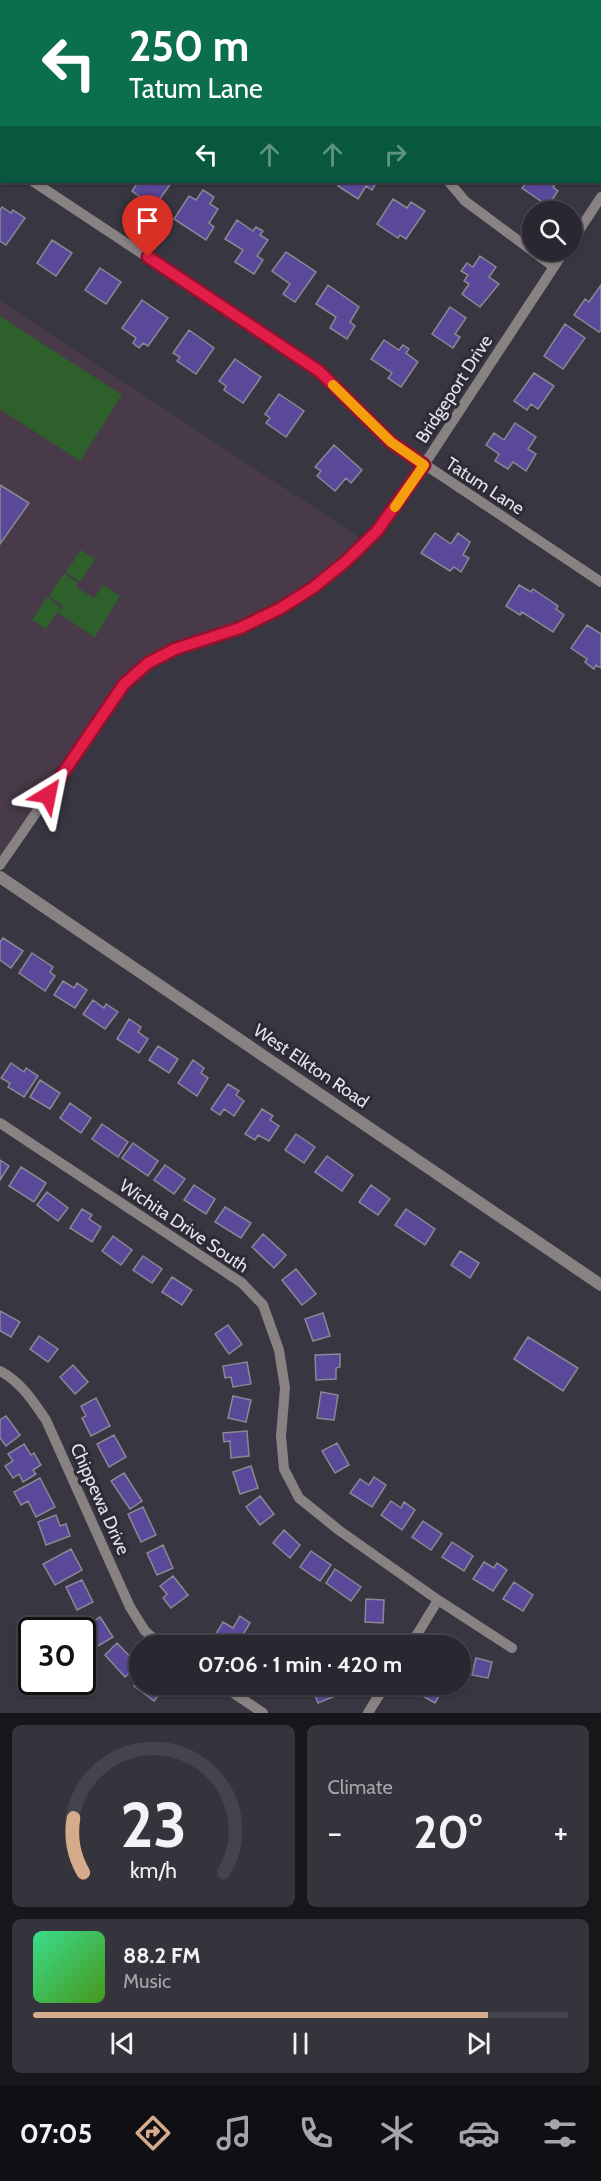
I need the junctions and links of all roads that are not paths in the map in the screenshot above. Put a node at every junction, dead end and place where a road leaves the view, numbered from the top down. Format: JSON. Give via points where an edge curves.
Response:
{"nodes":[{"id":1,"x":36,"y":183,"type":"edge"},
{"id":2,"x":450,"y":183,"type":"edge"},
{"id":3,"x":601,"y":197,"type":"edge"},
{"id":4,"x":582,"y":226,"type":"edge"},
{"id":5,"x":558,"y":261,"type":"edge"},
{"id":6,"x":554,"y":267,"type":"junction"},
{"id":7,"x":424,"y":465,"type":"junction"},
{"id":8,"x":601,"y":582,"type":"edge"},
{"id":9,"x":0,"y":865,"type":"edge"},
{"id":10,"x":0,"y":877,"type":"edge"},
{"id":11,"x":0,"y":1123,"type":"edge"},
{"id":12,"x":601,"y":1285,"type":"edge"},
{"id":13,"x":0,"y":1371,"type":"edge"},
{"id":14,"x":438,"y":1600,"type":"junction"},
{"id":15,"x":150,"y":1635,"type":"edge"},
{"id":16,"x":417,"y":1635,"type":"edge"},
{"id":17,"x":512,"y":1648,"type":"dead end"},
{"id":18,"x":236,"y":1695,"type":"edge"},
{"id":19,"x":379,"y":1695,"type":"edge"},
{"id":20,"x":263,"y":1713,"type":"edge"},
{"id":21,"x":368,"y":1713,"type":"edge"}],
"edges":[{"from":1,"to":7,"type":"street","name":"Tatum Lane","via":[[319,371],[391,442]]},
{"from":2,"to":6,"type":"street","via":[[465,201]]},
{"from":3,"to":4,"type":"street"},
{"from":5,"to":6,"type":"street","name":"Bridgeport Drive"},
{"from":6,"to":7,"type":"street","name":"Bridgeport Drive"},
{"from":7,"to":8,"type":"street","name":"Tatum Lane"},
{"from":7,"to":9,"type":"street","name":"Bridgeport Drive","via":[[377,531],[314,587],[240,628],[175,649],[148,663],[124,684]]},
{"from":10,"to":12,"type":"street","name":"West Elkton Road"},
{"from":11,"to":14,"type":"street","name":"Wichita Drive South","via":[[242,1283],[263,1305],[279,1350],[285,1388],[281,1436],[284,1469],[299,1498]]},
{"from":13,"to":15,"type":"street","name":"Chippewa Drive","via":[[30,1396],[46,1419],[130,1607]]},
{"from":14,"to":16,"type":"street"},
{"from":14,"to":17,"type":"street","name":"Wichita Drive South"},
{"from":18,"to":20,"type":"street"},
{"from":19,"to":21,"type":"street"}]}
